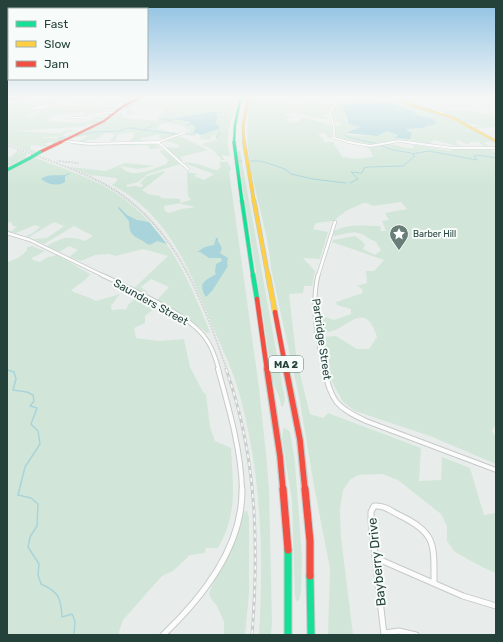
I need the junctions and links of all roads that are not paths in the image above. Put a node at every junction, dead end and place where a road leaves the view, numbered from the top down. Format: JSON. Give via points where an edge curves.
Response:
{"nodes":[{"id":1,"x":94,"y":126,"type":"edge"},
{"id":2,"x":235,"y":126,"type":"edge"},
{"id":3,"x":244,"y":126,"type":"edge"},
{"id":4,"x":333,"y":126,"type":"edge"},
{"id":5,"x":467,"y":126,"type":"edge"},
{"id":6,"x":186,"y":132,"type":"dead end"},
{"id":7,"x":62,"y":141,"type":"junction"},
{"id":8,"x":496,"y":141,"type":"edge"},
{"id":9,"x":158,"y":142,"type":"junction"},
{"id":10,"x":496,"y":148,"type":"edge"},
{"id":11,"x":188,"y":169,"type":"dead end"},
{"id":12,"x":7,"y":170,"type":"edge"},
{"id":13,"x":335,"y":222,"type":"dead end"},
{"id":14,"x":7,"y":232,"type":"edge"},
{"id":15,"x":496,"y":470,"type":"edge"},
{"id":16,"x":376,"y":558,"type":"junction"},
{"id":17,"x":434,"y":582,"type":"junction"},
{"id":18,"x":496,"y":606,"type":"edge"},
{"id":19,"x":384,"y":634,"type":"edge"},
{"id":20,"x":163,"y":635,"type":"edge"},
{"id":21,"x":288,"y":635,"type":"edge"},
{"id":22,"x":311,"y":635,"type":"edge"},
{"id":23,"x":416,"y":635,"type":"edge"}],
"edges":[{"from":1,"to":7,"type":"main road"},
{"from":2,"to":21,"type":"main road","number":"MA 2","via":[[234,148],[280,456],[287,531]]},
{"from":3,"to":22,"type":"main road","number":"MA 2","via":[[245,154],[300,440],[310,541]]},
{"from":4,"to":10,"type":"street","via":[[334,138],[342,142],[376,146],[399,140],[458,148]]},
{"from":5,"to":8,"type":"main road"},
{"from":6,"to":9,"type":"street"},
{"from":7,"to":9,"type":"street","via":[[90,144]]},
{"from":7,"to":12,"type":"main road","bridge":true},
{"from":9,"to":11,"type":"street"},
{"from":13,"to":15,"type":"street","name":"Partridge Street","via":[[316,284],[315,306],[325,372],[335,402],[347,412],[366,421]]},
{"from":14,"to":20,"type":"street","name":"Saunders Street","via":[[27,238],[166,308],[202,333],[212,352],[232,418],[240,471],[240,512],[214,574],[184,615]]},
{"from":16,"to":17,"type":"street"},
{"from":16,"to":17,"type":"street","name":"Bayberry Drive","via":[[371,516],[373,507],[378,505],[417,524],[429,535]]},
{"from":16,"to":19,"type":"street","name":"Bayberry Drive"},
{"from":17,"to":18,"type":"street","via":[[462,596]]},
{"from":19,"to":23,"type":"street","via":[[399,631]]}]}
